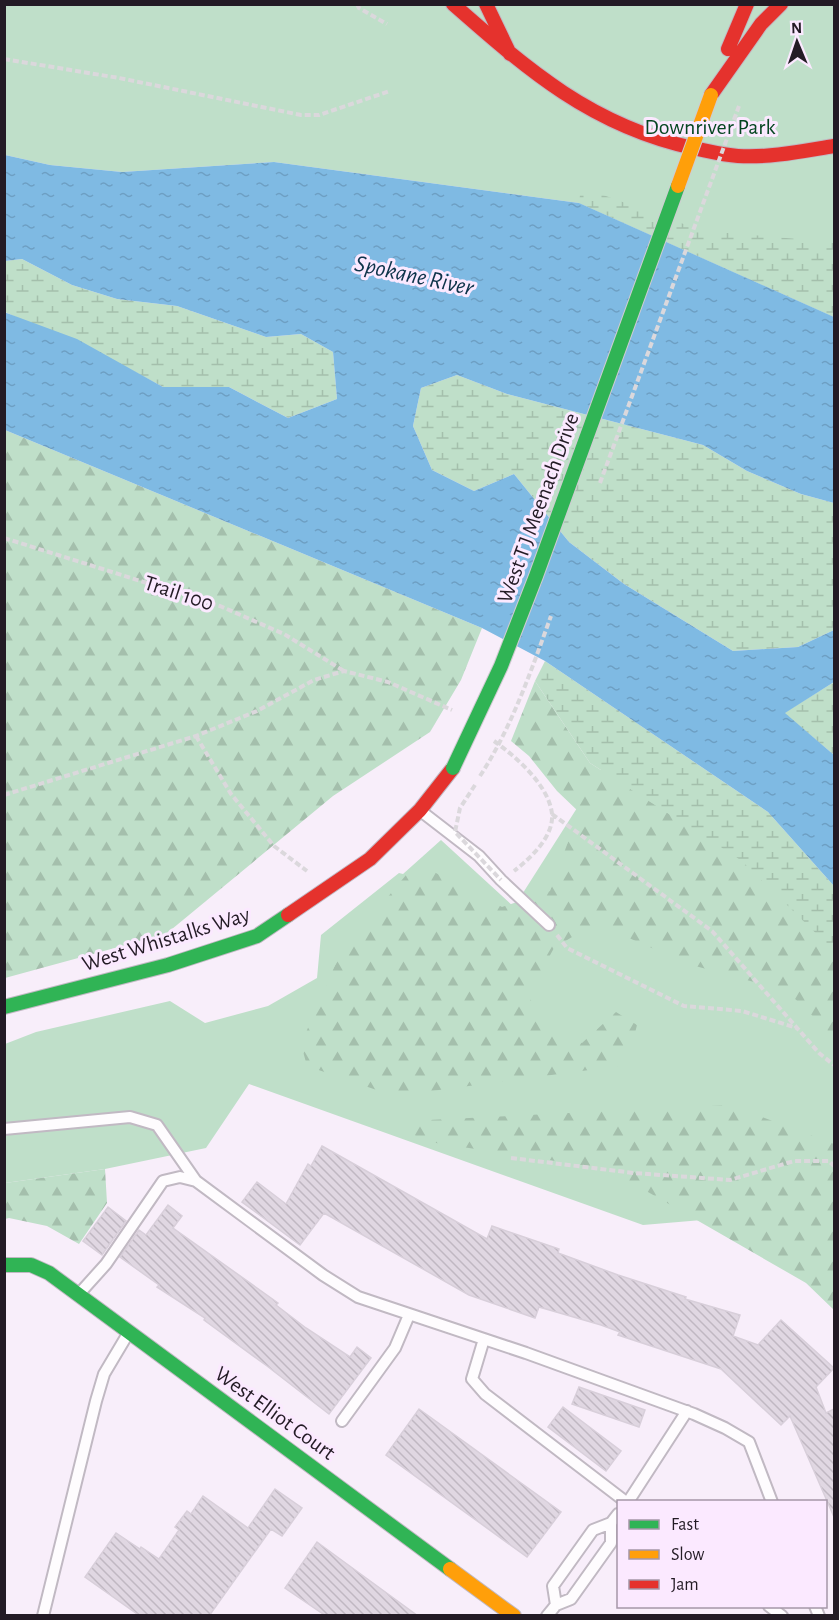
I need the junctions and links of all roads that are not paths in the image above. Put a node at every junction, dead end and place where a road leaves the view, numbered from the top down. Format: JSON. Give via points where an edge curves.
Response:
{"nodes":[{"id":1,"x":453,"y":4,"type":"edge"},
{"id":2,"x":486,"y":4,"type":"edge"},
{"id":3,"x":747,"y":4,"type":"edge"},
{"id":4,"x":781,"y":4,"type":"edge"},
{"id":5,"x":720,"y":36,"type":"dead end"},
{"id":6,"x":510,"y":54,"type":"junction"},
{"id":7,"x":711,"y":95,"type":"junction"},
{"id":8,"x":834,"y":147,"type":"edge"},
{"id":9,"x":420,"y":810,"type":"junction"},
{"id":10,"x":329,"y":888,"type":"joint"},
{"id":11,"x":549,"y":926,"type":"road end"},
{"id":12,"x":4,"y":1007,"type":"edge"},
{"id":13,"x":4,"y":1128,"type":"edge"},
{"id":14,"x":196,"y":1181,"type":"junction"},
{"id":15,"x":4,"y":1264,"type":"edge"},
{"id":16,"x":79,"y":1294,"type":"junction"},
{"id":17,"x":409,"y":1315,"type":"junction"},
{"id":18,"x":129,"y":1331,"type":"junction"},
{"id":19,"x":484,"y":1339,"type":"junction"},
{"id":20,"x":687,"y":1411,"type":"junction"},
{"id":21,"x":342,"y":1421,"type":"dead end"},
{"id":22,"x":624,"y":1500,"type":"edge"},
{"id":23,"x":628,"y":1500,"type":"edge"},
{"id":24,"x":771,"y":1500,"type":"edge"},
{"id":25,"x":615,"y":1518,"type":"edge"},
{"id":26,"x":556,"y":1605,"type":"junction"},
{"id":27,"x":43,"y":1616,"type":"edge"},
{"id":28,"x":514,"y":1616,"type":"edge"},
{"id":29,"x":547,"y":1616,"type":"edge"}],
"edges":[{"from":1,"to":6,"type":"main road"},
{"from":2,"to":6,"type":"main road"},
{"from":3,"to":7,"type":"main road"},
{"from":4,"to":7,"type":"main road","via":[[761,24]]},
{"from":5,"to":7,"type":"main road"},
{"from":6,"to":8,"type":"main road","via":[[553,88],[597,115],[653,139],[738,156]]},
{"from":7,"to":9,"type":"main road","name":"West T J Meenach Drive","bridge":true,"via":[[501,666],[453,768]]},
{"from":9,"to":10,"type":"main road","name":"West T J Meenach Drive","via":[[370,859]]},
{"from":9,"to":11,"type":"lane","via":[[479,856]]},
{"from":10,"to":12,"type":"main road","name":"West Whistalks Way","via":[[256,936],[168,965]]},
{"from":13,"to":14,"type":"lane","via":[[129,1117],[157,1125]]},
{"from":14,"to":16,"type":"lane","via":[[163,1180],[106,1264]]},
{"from":14,"to":17,"type":"lane","via":[[358,1298]]},
{"from":15,"to":16,"type":"main road","name":"West Elliot Court","via":[[44,1269]]},
{"from":16,"to":18,"type":"main road","name":"West Elliot Court"},
{"from":17,"to":19,"type":"lane"},
{"from":17,"to":21,"type":"lane","via":[[395,1348]]},
{"from":18,"to":27,"type":"lane","via":[[104,1374]]},
{"from":18,"to":28,"type":"main road","name":"West Elliot Court"},
{"from":19,"to":20,"type":"lane"},
{"from":19,"to":22,"type":"lane","via":[[472,1379],[485,1394]]},
{"from":20,"to":23,"type":"lane"},
{"from":20,"to":24,"type":"lane","via":[[748,1442]]},
{"from":25,"to":26,"type":"lane","via":[[611,1543],[571,1599]]},
{"from":25,"to":26,"type":"lane","via":[[594,1530],[553,1586]]},
{"from":26,"to":29,"type":"lane"}]}
